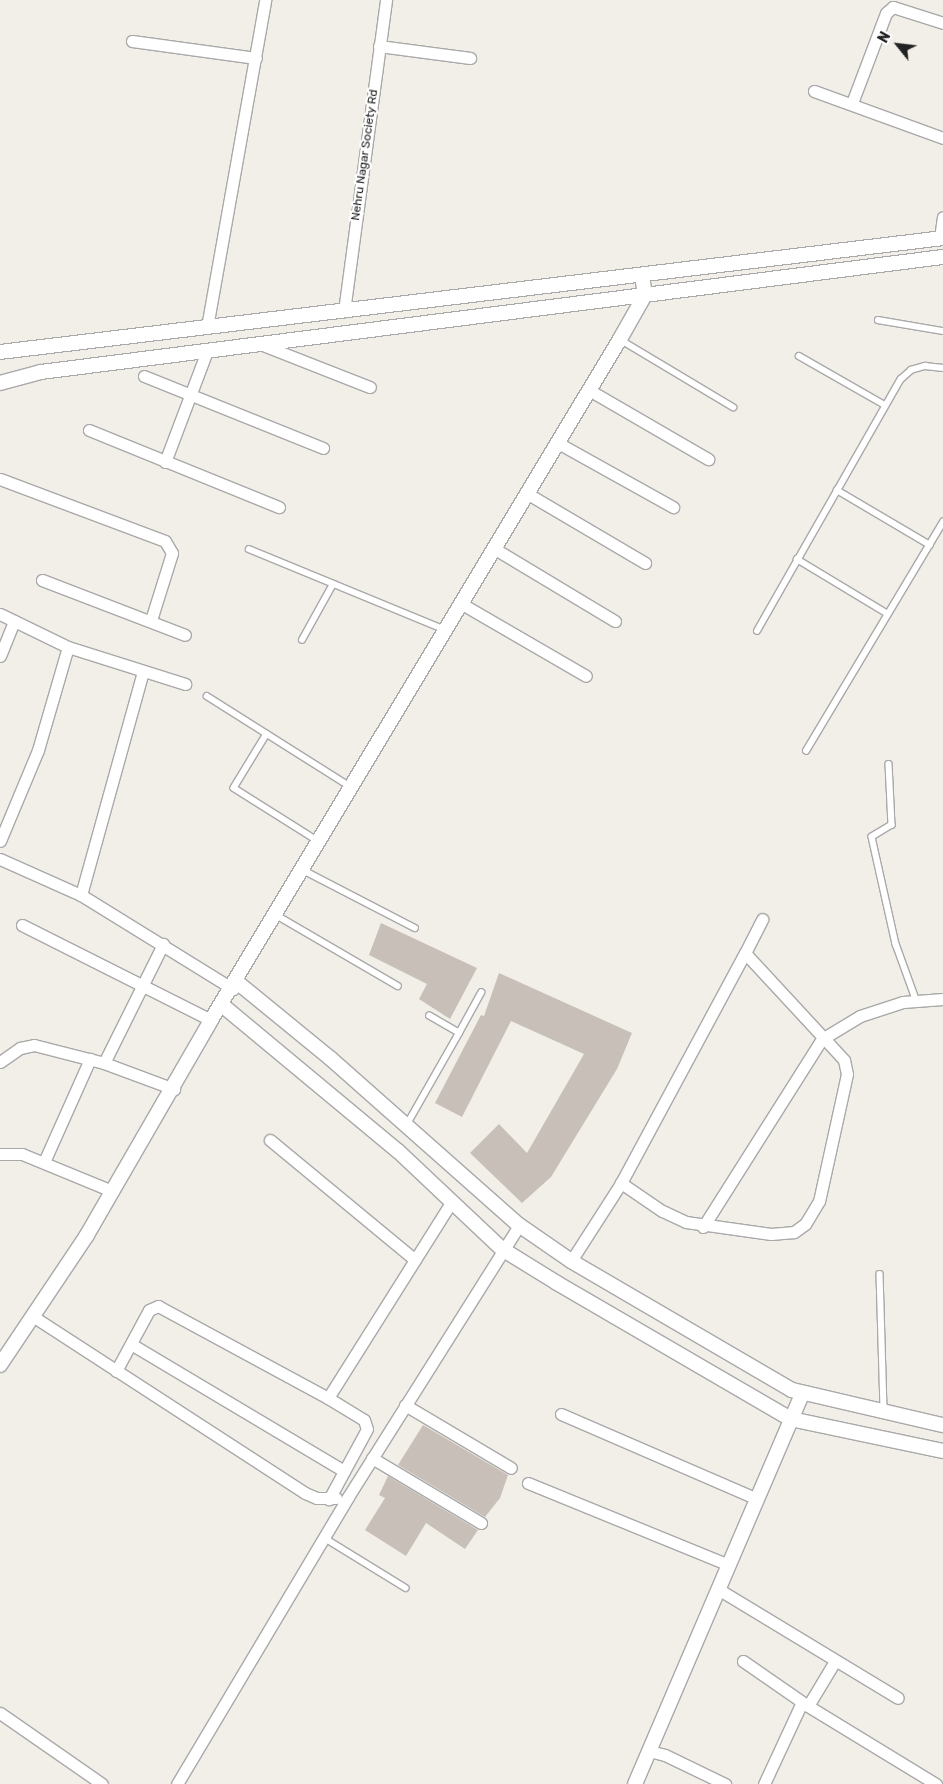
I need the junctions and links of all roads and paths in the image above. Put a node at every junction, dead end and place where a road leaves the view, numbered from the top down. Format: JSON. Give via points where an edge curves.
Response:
{"nodes":[{"id":1,"x":265,"y":0,"type":"edge"},
{"id":2,"x":386,"y":0,"type":"edge"},
{"id":3,"x":943,"y":23,"type":"edge"},
{"id":4,"x":132,"y":41,"type":"dead end"},
{"id":5,"x":379,"y":46,"type":"junction"},
{"id":6,"x":256,"y":58,"type":"junction"},
{"id":7,"x":470,"y":58,"type":"dead end"},
{"id":8,"x":814,"y":91,"type":"dead end"},
{"id":9,"x":852,"y":103,"type":"junction"},
{"id":10,"x":943,"y":138,"type":"edge"},
{"id":11,"x":943,"y":217,"type":"edge"},
{"id":12,"x":941,"y":238,"type":"edge"},
{"id":13,"x":943,"y":257,"type":"edge"},
{"id":14,"x":642,"y":274,"type":"junction"},
{"id":15,"x":645,"y":295,"type":"junction"},
{"id":16,"x":344,"y":310,"type":"junction"},
{"id":17,"x":878,"y":320,"type":"dead end"},
{"id":18,"x":207,"y":327,"type":"junction"},
{"id":19,"x":943,"y":330,"type":"edge"},
{"id":20,"x":620,"y":339,"type":"junction"},
{"id":21,"x":260,"y":344,"type":"junction"},
{"id":22,"x":207,"y":351,"type":"junction"},
{"id":23,"x":0,"y":352,"type":"edge"},
{"id":24,"x":799,"y":356,"type":"dead end"},
{"id":25,"x":943,"y":368,"type":"edge"},
{"id":26,"x":144,"y":376,"type":"dead end"},
{"id":27,"x":0,"y":383,"type":"edge"},
{"id":28,"x":370,"y":387,"type":"dead end"},
{"id":29,"x":589,"y":390,"type":"junction"},
{"id":30,"x":190,"y":394,"type":"junction"},
{"id":31,"x":885,"y":406,"type":"junction"},
{"id":32,"x":733,"y":407,"type":"dead end"},
{"id":33,"x":89,"y":430,"type":"dead end"},
{"id":34,"x":558,"y":443,"type":"junction"},
{"id":35,"x":323,"y":448,"type":"dead end"},
{"id":36,"x":708,"y":459,"type":"dead end"},
{"id":37,"x":165,"y":462,"type":"junction"},
{"id":38,"x":0,"y":479,"type":"edge"},
{"id":39,"x":836,"y":490,"type":"junction"},
{"id":40,"x":528,"y":494,"type":"junction"},
{"id":41,"x":280,"y":507,"type":"dead end"},
{"id":42,"x":672,"y":507,"type":"dead end"},
{"id":43,"x":943,"y":522,"type":"edge"},
{"id":44,"x":930,"y":545,"type":"junction"},
{"id":45,"x":249,"y":549,"type":"dead end"},
{"id":46,"x":495,"y":549,"type":"junction"},
{"id":47,"x":797,"y":559,"type":"junction"},
{"id":48,"x":645,"y":563,"type":"dead end"},
{"id":49,"x":42,"y":580,"type":"dead end"},
{"id":50,"x":333,"y":584,"type":"junction"},
{"id":51,"x":462,"y":604,"type":"junction"},
{"id":52,"x":0,"y":614,"type":"edge"},
{"id":53,"x":888,"y":614,"type":"junction"},
{"id":54,"x":151,"y":620,"type":"junction"},
{"id":55,"x":614,"y":621,"type":"dead end"},
{"id":56,"x":14,"y":622,"type":"junction"},
{"id":57,"x":446,"y":631,"type":"junction"},
{"id":58,"x":756,"y":631,"type":"dead end"},
{"id":59,"x":185,"y":635,"type":"dead end"},
{"id":60,"x":302,"y":640,"type":"dead end"},
{"id":61,"x":68,"y":647,"type":"junction"},
{"id":62,"x":0,"y":656,"type":"edge"},
{"id":63,"x":144,"y":671,"type":"junction"},
{"id":64,"x":586,"y":676,"type":"dead end"},
{"id":65,"x":185,"y":684,"type":"dead end"},
{"id":66,"x":207,"y":696,"type":"dead end"},
{"id":67,"x":268,"y":734,"type":"junction"},
{"id":68,"x":806,"y":751,"type":"dead end"},
{"id":69,"x":889,"y":764,"type":"dead end"},
{"id":70,"x":352,"y":788,"type":"junction"},
{"id":71,"x":0,"y":841,"type":"edge"},
{"id":72,"x":320,"y":842,"type":"junction"},
{"id":73,"x":0,"y":859,"type":"edge"},
{"id":74,"x":303,"y":870,"type":"junction"},
{"id":75,"x":81,"y":895,"type":"junction"},
{"id":76,"x":276,"y":915,"type":"junction"},
{"id":77,"x":762,"y":919,"type":"dead end"},
{"id":78,"x":22,"y":926,"type":"dead end"},
{"id":79,"x":415,"y":928,"type":"dead end"},
{"id":80,"x":163,"y":944,"type":"junction"},
{"id":81,"x":745,"y":953,"type":"junction"},
{"id":82,"x":141,"y":984,"type":"junction"},
{"id":83,"x":235,"y":985,"type":"junction"},
{"id":84,"x":398,"y":986,"type":"dead end"},
{"id":85,"x":481,"y":994,"type":"dead end"},
{"id":86,"x":943,"y":999,"type":"edge"},
{"id":87,"x":917,"y":1002,"type":"junction"},
{"id":88,"x":222,"y":1005,"type":"junction"},
{"id":89,"x":430,"y":1016,"type":"dead end"},
{"id":90,"x":212,"y":1020,"type":"junction"},
{"id":91,"x":459,"y":1033,"type":"junction"},
{"id":92,"x":822,"y":1039,"type":"junction"},
{"id":93,"x":90,"y":1059,"type":"junction"},
{"id":94,"x":0,"y":1062,"type":"edge"},
{"id":95,"x":104,"y":1063,"type":"junction"},
{"id":96,"x":174,"y":1088,"type":"junction"},
{"id":97,"x":406,"y":1126,"type":"junction"},
{"id":98,"x":270,"y":1140,"type":"dead end"},
{"id":99,"x":0,"y":1154,"type":"edge"},
{"id":100,"x":44,"y":1162,"type":"junction"},
{"id":101,"x":620,"y":1183,"type":"junction"},
{"id":102,"x":112,"y":1191,"type":"junction"},
{"id":103,"x":452,"y":1202,"type":"junction"},
{"id":104,"x":519,"y":1225,"type":"junction"},
{"id":105,"x":703,"y":1227,"type":"junction"},
{"id":106,"x":502,"y":1249,"type":"junction"},
{"id":107,"x":416,"y":1260,"type":"junction"},
{"id":108,"x":571,"y":1260,"type":"junction"},
{"id":109,"x":880,"y":1274,"type":"dead end"},
{"id":110,"x":34,"y":1317,"type":"junction"},
{"id":111,"x":131,"y":1344,"type":"junction"},
{"id":112,"x":0,"y":1365,"type":"edge"},
{"id":113,"x":116,"y":1371,"type":"junction"},
{"id":114,"x":802,"y":1394,"type":"junction"},
{"id":115,"x":328,"y":1398,"type":"junction"},
{"id":116,"x":405,"y":1404,"type":"junction"},
{"id":117,"x":884,"y":1413,"type":"junction"},
{"id":118,"x":561,"y":1414,"type":"dead end"},
{"id":119,"x":791,"y":1419,"type":"junction"},
{"id":120,"x":943,"y":1425,"type":"edge"},
{"id":121,"x":943,"y":1450,"type":"edge"},
{"id":122,"x":372,"y":1458,"type":"junction"},
{"id":123,"x":511,"y":1468,"type":"dead end"},
{"id":124,"x":344,"y":1471,"type":"junction"},
{"id":125,"x":528,"y":1483,"type":"dead end"},
{"id":126,"x":348,"y":1497,"type":"junction"},
{"id":127,"x":757,"y":1499,"type":"junction"},
{"id":128,"x":329,"y":1500,"type":"junction"},
{"id":129,"x":481,"y":1522,"type":"dead end"},
{"id":130,"x":323,"y":1537,"type":"junction"},
{"id":131,"x":729,"y":1565,"type":"junction"},
{"id":132,"x":406,"y":1588,"type":"dead end"},
{"id":133,"x":718,"y":1589,"type":"junction"},
{"id":134,"x":743,"y":1661,"type":"dead end"},
{"id":135,"x":835,"y":1661,"type":"junction"},
{"id":136,"x":898,"y":1698,"type":"dead end"},
{"id":137,"x":805,"y":1704,"type":"junction"},
{"id":138,"x":0,"y":1713,"type":"edge"},
{"id":139,"x":649,"y":1751,"type":"junction"},
{"id":140,"x":943,"y":1781,"type":"edge"},
{"id":141,"x":102,"y":1784,"type":"edge"},
{"id":142,"x":177,"y":1784,"type":"edge"},
{"id":143,"x":635,"y":1784,"type":"edge"},
{"id":144,"x":726,"y":1784,"type":"edge"},
{"id":145,"x":764,"y":1784,"type":"edge"},
{"id":146,"x":936,"y":1784,"type":"edge"},
{"id":147,"x":941,"y":1784,"type":"edge"}],
"edges":[{"from":1,"to":6,"type":"street"},
{"from":2,"to":5,"type":"street","name":"Nehru Nagar Society Rd"},
{"from":3,"to":9,"type":"street","via":[[893,7],[886,13]]},
{"from":4,"to":6,"type":"street"},
{"from":5,"to":7,"type":"street"},
{"from":5,"to":16,"type":"street","name":"Nehru Nagar Society Rd"},
{"from":6,"to":18,"type":"street"},
{"from":8,"to":9,"type":"street"},
{"from":9,"to":10,"type":"street"},
{"from":11,"to":12,"type":"street"},
{"from":12,"to":14,"type":"street"},
{"from":13,"to":15,"type":"street"},
{"from":14,"to":15,"type":"street"},
{"from":14,"to":16,"type":"street"},
{"from":15,"to":20,"type":"street"},
{"from":15,"to":21,"type":"street"},
{"from":16,"to":18,"type":"street"},
{"from":17,"to":19,"type":"lane"},
{"from":18,"to":23,"type":"street"},
{"from":20,"to":29,"type":"street"},
{"from":20,"to":32,"type":"lane"},
{"from":21,"to":22,"type":"street"},
{"from":21,"to":28,"type":"street"},
{"from":22,"to":27,"type":"street","via":[[41,372]]},
{"from":22,"to":30,"type":"street"},
{"from":24,"to":31,"type":"lane"},
{"from":25,"to":31,"type":"lane","via":[[925,366],[912,370],[901,379]]},
{"from":26,"to":30,"type":"street"},
{"from":29,"to":34,"type":"street"},
{"from":29,"to":36,"type":"street"},
{"from":30,"to":35,"type":"street"},
{"from":30,"to":37,"type":"street"},
{"from":31,"to":39,"type":"lane"},
{"from":33,"to":37,"type":"street"},
{"from":34,"to":40,"type":"street"},
{"from":34,"to":42,"type":"street"},
{"from":37,"to":41,"type":"street"},
{"from":38,"to":54,"type":"street","via":[[165,541],[172,553]]},
{"from":39,"to":44,"type":"lane"},
{"from":39,"to":47,"type":"lane"},
{"from":40,"to":46,"type":"street"},
{"from":40,"to":48,"type":"street"},
{"from":43,"to":44,"type":"lane"},
{"from":44,"to":53,"type":"lane"},
{"from":45,"to":50,"type":"lane"},
{"from":46,"to":51,"type":"street"},
{"from":46,"to":55,"type":"street"},
{"from":47,"to":53,"type":"lane"},
{"from":47,"to":58,"type":"lane"},
{"from":49,"to":54,"type":"street"},
{"from":50,"to":57,"type":"lane"},
{"from":50,"to":60,"type":"lane"},
{"from":51,"to":57,"type":"street"},
{"from":51,"to":64,"type":"street"},
{"from":52,"to":56,"type":"street"},
{"from":53,"to":68,"type":"lane"},
{"from":54,"to":59,"type":"street"},
{"from":56,"to":61,"type":"street"},
{"from":56,"to":62,"type":"street"},
{"from":57,"to":70,"type":"street"},
{"from":61,"to":63,"type":"street"},
{"from":61,"to":71,"type":"street","via":[[38,750]]},
{"from":63,"to":65,"type":"street"},
{"from":63,"to":75,"type":"street"},
{"from":66,"to":67,"type":"lane"},
{"from":67,"to":70,"type":"lane"},
{"from":67,"to":72,"type":"lane","via":[[234,788]]},
{"from":69,"to":87,"type":"lane","via":[[892,825],[872,837],[896,944]]},
{"from":70,"to":72,"type":"street"},
{"from":72,"to":74,"type":"street"},
{"from":73,"to":75,"type":"street"},
{"from":74,"to":76,"type":"street"},
{"from":74,"to":79,"type":"lane"},
{"from":75,"to":80,"type":"street"},
{"from":76,"to":83,"type":"street"},
{"from":76,"to":84,"type":"lane"},
{"from":77,"to":81,"type":"street"},
{"from":78,"to":82,"type":"street"},
{"from":80,"to":82,"type":"street"},
{"from":80,"to":83,"type":"street"},
{"from":81,"to":92,"type":"street"},
{"from":81,"to":101,"type":"street"},
{"from":82,"to":90,"type":"street"},
{"from":82,"to":95,"type":"street"},
{"from":83,"to":88,"type":"street"},
{"from":83,"to":97,"type":"street"},
{"from":85,"to":91,"type":"lane"},
{"from":86,"to":87,"type":"street"},
{"from":87,"to":92,"type":"street","via":[[903,1002],[860,1016]]},
{"from":88,"to":90,"type":"street"},
{"from":88,"to":103,"type":"street","via":[[398,1151]]},
{"from":89,"to":91,"type":"lane"},
{"from":90,"to":96,"type":"street"},
{"from":91,"to":97,"type":"lane"},
{"from":92,"to":105,"type":"street"},
{"from":92,"to":105,"type":"street","via":[[844,1060],[847,1074],[823,1188],[805,1224],[794,1232],[770,1234]]},
{"from":93,"to":94,"type":"street","via":[[34,1045],[20,1048]]},
{"from":93,"to":95,"type":"street"},
{"from":93,"to":100,"type":"street"},
{"from":95,"to":96,"type":"street"},
{"from":96,"to":102,"type":"street"},
{"from":97,"to":104,"type":"street"},
{"from":98,"to":107,"type":"street"},
{"from":99,"to":100,"type":"street","via":[[22,1154]]},
{"from":100,"to":102,"type":"street"},
{"from":101,"to":105,"type":"street","via":[[662,1211]]},
{"from":101,"to":108,"type":"street"},
{"from":102,"to":110,"type":"street"},
{"from":103,"to":106,"type":"street"},
{"from":103,"to":107,"type":"street"},
{"from":104,"to":106,"type":"street"},
{"from":104,"to":108,"type":"street"},
{"from":106,"to":116,"type":"street"},
{"from":106,"to":119,"type":"street"},
{"from":107,"to":115,"type":"street"},
{"from":108,"to":114,"type":"street","via":[[775,1382]]},
{"from":109,"to":117,"type":"lane"},
{"from":110,"to":112,"type":"street"},
{"from":110,"to":113,"type":"street"},
{"from":111,"to":113,"type":"street"},
{"from":111,"to":115,"type":"street","via":[[149,1310],[158,1306]]},
{"from":111,"to":124,"type":"street"},
{"from":113,"to":128,"type":"street","via":[[305,1493]]},
{"from":114,"to":117,"type":"street"},
{"from":114,"to":119,"type":"street"},
{"from":115,"to":124,"type":"street","via":[[364,1420],[367,1429]]},
{"from":116,"to":122,"type":"street"},
{"from":116,"to":123,"type":"street"},
{"from":117,"to":120,"type":"street"},
{"from":118,"to":127,"type":"street"},
{"from":119,"to":121,"type":"street"},
{"from":119,"to":127,"type":"street"},
{"from":122,"to":126,"type":"street"},
{"from":122,"to":129,"type":"street"},
{"from":124,"to":128,"type":"street"},
{"from":125,"to":131,"type":"street"},
{"from":126,"to":128,"type":"street"},
{"from":126,"to":130,"type":"street"},
{"from":127,"to":131,"type":"street"},
{"from":130,"to":132,"type":"lane"},
{"from":130,"to":142,"type":"street"},
{"from":131,"to":133,"type":"street"},
{"from":133,"to":135,"type":"street"},
{"from":133,"to":139,"type":"street"},
{"from":134,"to":137,"type":"street"},
{"from":135,"to":136,"type":"street"},
{"from":135,"to":137,"type":"street"},
{"from":137,"to":145,"type":"street"},
{"from":137,"to":146,"type":"street"},
{"from":138,"to":141,"type":"street"},
{"from":139,"to":143,"type":"street"},
{"from":139,"to":144,"type":"street","via":[[665,1755]]},
{"from":140,"to":147,"type":"street"}]}
